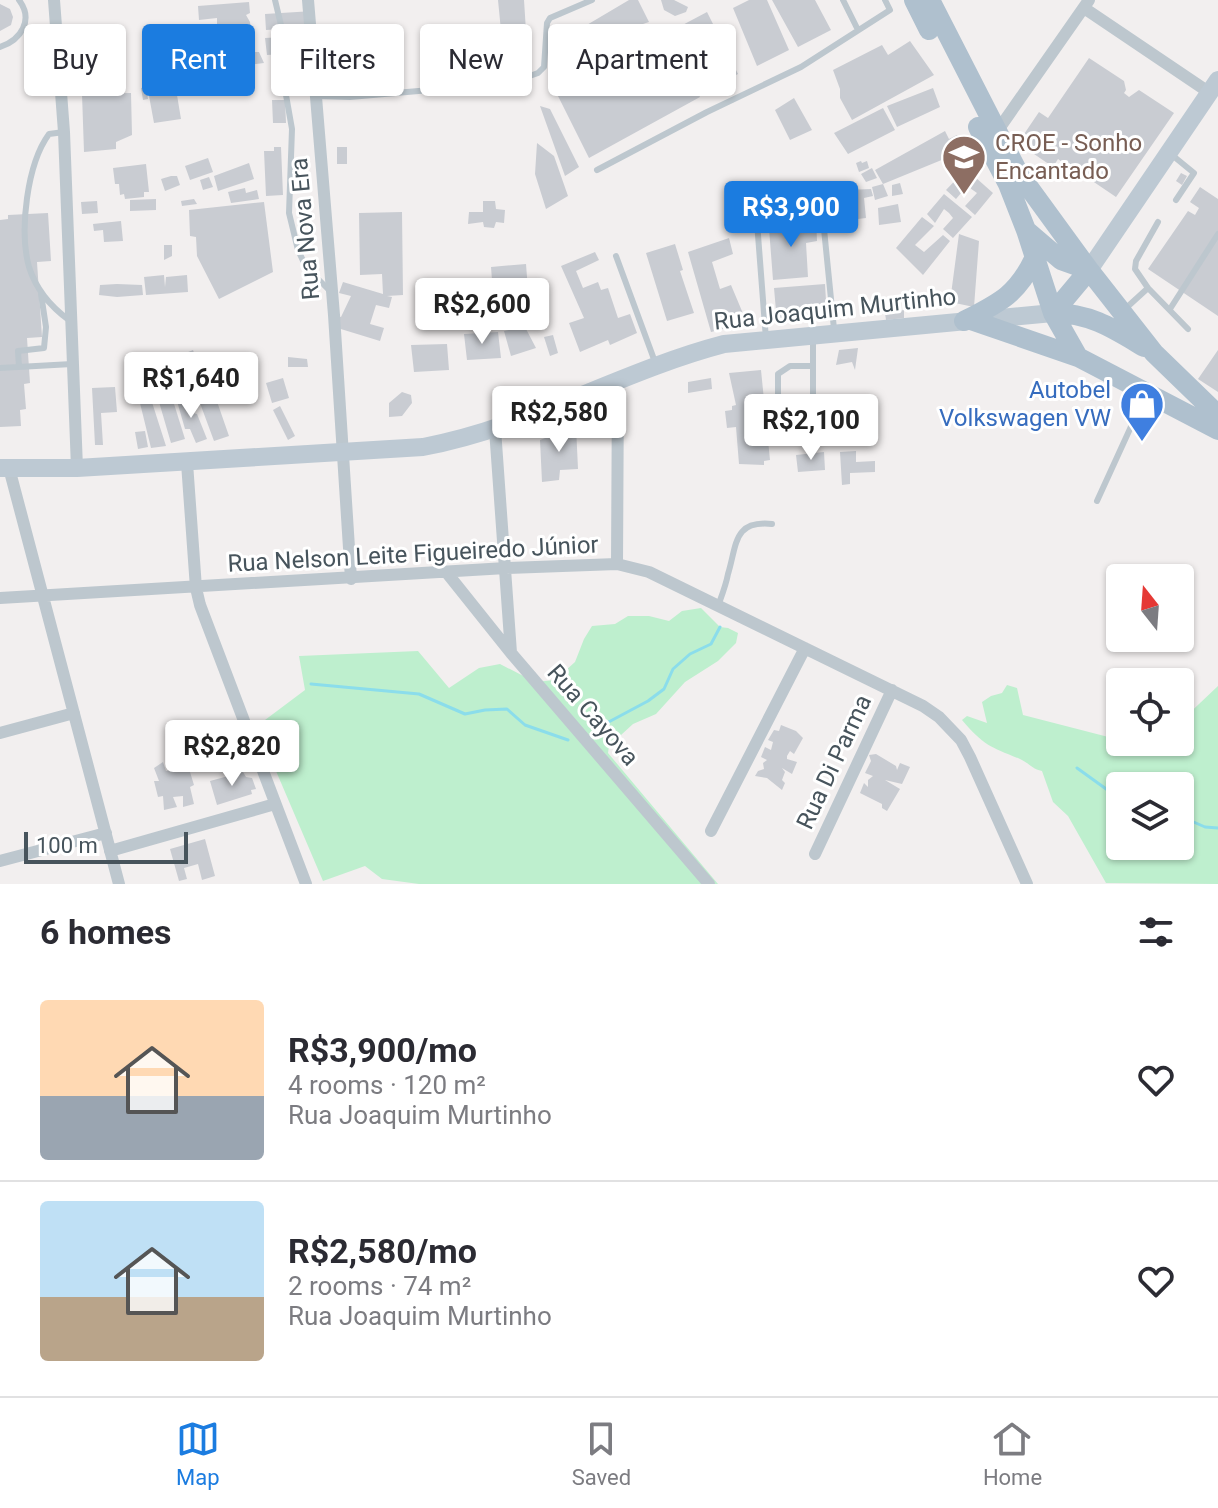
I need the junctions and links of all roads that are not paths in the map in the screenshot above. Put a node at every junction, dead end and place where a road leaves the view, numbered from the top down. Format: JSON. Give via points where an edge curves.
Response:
{"nodes":[{"id":1,"x":19,"y":0,"type":"edge"},
{"id":2,"x":54,"y":0,"type":"edge"},
{"id":3,"x":275,"y":0,"type":"edge"},
{"id":4,"x":308,"y":0,"type":"edge"},
{"id":5,"x":592,"y":0,"type":"edge"},
{"id":6,"x":843,"y":0,"type":"edge"},
{"id":7,"x":885,"y":0,"type":"edge"},
{"id":8,"x":925,"y":2,"type":"edge"},
{"id":9,"x":1087,"y":4,"type":"edge"},
{"id":10,"x":310,"y":24,"type":"edge"},
{"id":11,"x":858,"y":30,"type":"junction"},
{"id":12,"x":0,"y":47,"type":"edge"},
{"id":13,"x":1214,"y":87,"type":"edge"},
{"id":14,"x":404,"y":92,"type":"edge"},
{"id":15,"x":316,"y":96,"type":"joint"},
{"id":16,"x":361,"y":96,"type":"edge"},
{"id":17,"x":64,"y":132,"type":"junction"},
{"id":18,"x":996,"y":133,"type":"junction"},
{"id":19,"x":1169,"y":153,"type":"junction"},
{"id":20,"x":597,"y":170,"type":"dead end"},
{"id":21,"x":1176,"y":200,"type":"dead end"},
{"id":22,"x":1158,"y":222,"type":"dead end"},
{"id":23,"x":1026,"y":230,"type":"junction"},
{"id":24,"x":1218,"y":234,"type":"edge"},
{"id":25,"x":616,"y":256,"type":"dead end"},
{"id":26,"x":1034,"y":259,"type":"junction"},
{"id":27,"x":1089,"y":270,"type":"junction"},
{"id":28,"x":1148,"y":288,"type":"junction"},
{"id":29,"x":40,"y":289,"type":"junction"},
{"id":30,"x":332,"y":293,"type":"junction"},
{"id":31,"x":1170,"y":309,"type":"junction"},
{"id":32,"x":1122,"y":311,"type":"junction"},
{"id":33,"x":1053,"y":313,"type":"junction"},
{"id":34,"x":968,"y":320,"type":"junction"},
{"id":35,"x":71,"y":322,"type":"junction"},
{"id":36,"x":1188,"y":329,"type":"dead end"},
{"id":37,"x":834,"y":333,"type":"junction"},
{"id":38,"x":814,"y":335,"type":"junction"},
{"id":39,"x":766,"y":339,"type":"junction"},
{"id":40,"x":1154,"y":353,"type":"junction"},
{"id":41,"x":1078,"y":357,"type":"junction"},
{"id":42,"x":73,"y":364,"type":"junction"},
{"id":43,"x":656,"y":366,"type":"junction"},
{"id":44,"x":813,"y":366,"type":"junction"},
{"id":45,"x":19,"y":367,"type":"junction"},
{"id":46,"x":0,"y":368,"type":"edge"},
{"id":47,"x":618,"y":379,"type":"junction"},
{"id":48,"x":1147,"y":393,"type":"junction"},
{"id":49,"x":1217,"y":417,"type":"edge"},
{"id":50,"x":495,"y":429,"type":"junction"},
{"id":51,"x":813,"y":432,"type":"dead end"},
{"id":52,"x":778,"y":436,"type":"dead end"},
{"id":53,"x":342,"y":454,"type":"junction"},
{"id":54,"x":187,"y":463,"type":"junction"},
{"id":55,"x":4,"y":468,"type":"edge"},
{"id":56,"x":77,"y":468,"type":"junction"},
{"id":57,"x":1097,"y":501,"type":"dead end"},
{"id":58,"x":772,"y":524,"type":"dead end"},
{"id":59,"x":617,"y":564,"type":"junction"},
{"id":60,"x":506,"y":568,"type":"junction"},
{"id":61,"x":447,"y":573,"type":"junction"},
{"id":62,"x":351,"y":579,"type":"junction"},
{"id":63,"x":196,"y":588,"type":"junction"},
{"id":64,"x":44,"y":595,"type":"junction"},
{"id":65,"x":0,"y":598,"type":"edge"},
{"id":66,"x":718,"y":606,"type":"junction"},
{"id":67,"x":805,"y":648,"type":"junction"},
{"id":68,"x":511,"y":653,"type":"junction"},
{"id":69,"x":892,"y":690,"type":"junction"},
{"id":70,"x":74,"y":713,"type":"junction"},
{"id":71,"x":0,"y":733,"type":"edge"},
{"id":72,"x":275,"y":804,"type":"junction"},
{"id":73,"x":711,"y":831,"type":"dead end"},
{"id":74,"x":106,"y":833,"type":"junction"},
{"id":75,"x":110,"y":851,"type":"junction"},
{"id":76,"x":815,"y":854,"type":"dead end"},
{"id":77,"x":0,"y":861,"type":"edge"},
{"id":78,"x":119,"y":884,"type":"edge"},
{"id":79,"x":306,"y":884,"type":"edge"},
{"id":80,"x":709,"y":884,"type":"edge"},
{"id":81,"x":1027,"y":884,"type":"edge"}],
"edges":[{"from":1,"to":12,"type":"lane","via":[[27,21],[21,34]]},
{"from":2,"to":17,"type":"street"},
{"from":3,"to":30,"type":"lane","via":[[286,46],[283,78],[292,129],[289,213],[306,267]]},
{"from":4,"to":10,"type":"street","name":"Rua Nova Era"},
{"from":5,"to":14,"type":"lane","via":[[550,18],[544,67],[529,78]]},
{"from":6,"to":11,"type":"lane"},
{"from":7,"to":11,"type":"lane","via":[[890,10]]},
{"from":8,"to":18,"type":"main road"},
{"from":8,"to":23,"type":"main road"},
{"from":9,"to":13,"type":"street"},
{"from":9,"to":18,"type":"street"},
{"from":11,"to":20,"type":"lane","via":[[801,67]]},
{"from":13,"to":19,"type":"main road"},
{"from":15,"to":16,"type":"lane"},
{"from":15,"to":30,"type":"street","name":"Rua Nova Era"},
{"from":17,"to":29,"type":"lane","via":[[49,134],[42,143],[30,183],[28,265]]},
{"from":17,"to":35,"type":"street"},
{"from":18,"to":27,"type":"main road"},
{"from":19,"to":21,"type":"lane","via":[[1194,173]]},
{"from":19,"to":27,"type":"main road"},
{"from":22,"to":28,"type":"lane","via":[[1136,261],[1135,269]]},
{"from":23,"to":26,"type":"main road"},
{"from":23,"to":27,"type":"main road","via":[[1061,260]]},
{"from":24,"to":31,"type":"lane"},
{"from":25,"to":43,"type":"lane"},
{"from":26,"to":33,"type":"main road"},
{"from":26,"to":34,"type":"main road","via":[[1009,297]]},
{"from":27,"to":32,"type":"main road"},
{"from":27,"to":33,"type":"main road"},
{"from":28,"to":31,"type":"lane"},
{"from":28,"to":32,"type":"lane"},
{"from":29,"to":35,"type":"lane"},
{"from":29,"to":45,"type":"lane","via":[[44,348],[18,351]]},
{"from":30,"to":53,"type":"street","name":"Rua Nova Era"},
{"from":31,"to":36,"type":"lane"},
{"from":32,"to":40,"type":"main road"},
{"from":33,"to":34,"type":"main road","name":"Rua Joaquim Murtinho"},
{"from":33,"to":40,"type":"main road","via":[[1104,322]]},
{"from":33,"to":41,"type":"main road"},
{"from":34,"to":37,"type":"main road","name":"Rua Joaquim Murtinho"},
{"from":34,"to":41,"type":"main road"},
{"from":35,"to":42,"type":"street"},
{"from":37,"to":38,"type":"main road","name":"Rua Joaquim Murtinho"},
{"from":37,"to":39,"type":"lane","via":[[822,209],[817,205],[763,215],[757,222]]},
{"from":38,"to":39,"type":"main road","name":"Rua Joaquim Murtinho"},
{"from":38,"to":44,"type":"lane"},
{"from":39,"to":43,"type":"main road","name":"Rua Joaquim Murtinho","via":[[724,344]]},
{"from":40,"to":49,"type":"main road"},
{"from":41,"to":48,"type":"main road"},
{"from":42,"to":45,"type":"lane"},
{"from":42,"to":56,"type":"street"},
{"from":43,"to":47,"type":"main road","name":"Rua Joaquim Murtinho"},
{"from":44,"to":51,"type":"lane"},
{"from":44,"to":52,"type":"lane","via":[[790,366],[778,374]]},
{"from":45,"to":46,"type":"lane"},
{"from":47,"to":50,"type":"main road","name":"Rua Joaquim Murtinho"},
{"from":47,"to":59,"type":"street"},
{"from":48,"to":49,"type":"main road"},
{"from":48,"to":57,"type":"lane"},
{"from":50,"to":53,"type":"main road","name":"Rua Joaquim Murtinho","via":[[423,447]]},
{"from":50,"to":60,"type":"street"},
{"from":53,"to":54,"type":"main road","name":"Rua Joaquim Murtinho"},
{"from":53,"to":62,"type":"street","name":"Rua Nova Era"},
{"from":54,"to":56,"type":"main road","name":"Rua Joaquim Murtinho"},
{"from":54,"to":63,"type":"street"},
{"from":55,"to":56,"type":"main road","name":"Rua Joaquim Murtinho"},
{"from":55,"to":64,"type":"street"},
{"from":58,"to":66,"type":"lane","via":[[749,525],[739,534]]},
{"from":59,"to":60,"type":"street","name":"Rua Nelson Leite Figueiredo Júnior"},
{"from":59,"to":66,"type":"street","name":"Rua Nelson Leite Figueiredo Júnior","via":[[649,572]]},
{"from":60,"to":61,"type":"street","name":"Rua Nelson Leite Figueiredo Júnior"},
{"from":60,"to":68,"type":"street"},
{"from":61,"to":62,"type":"street","name":"Rua Nelson Leite Figueiredo Júnior"},
{"from":61,"to":68,"type":"street","name":"Rua Cayova"},
{"from":62,"to":63,"type":"street","name":"Rua Nelson Leite Figueiredo Júnior"},
{"from":63,"to":64,"type":"street","name":"Rua Nelson Leite Figueiredo Júnior"},
{"from":63,"to":72,"type":"street"},
{"from":64,"to":65,"type":"street","name":"Rua Nelson Leite Figueiredo Júnior"},
{"from":64,"to":70,"type":"street"},
{"from":66,"to":67,"type":"street","name":"Rua Nelson Leite Figueiredo Júnior"},
{"from":67,"to":69,"type":"street","name":"Rua Nelson Leite Figueiredo Júnior"},
{"from":67,"to":73,"type":"street"},
{"from":68,"to":80,"type":"street","name":"Rua Cayova"},
{"from":69,"to":76,"type":"street","name":"Rua Di Parma"},
{"from":69,"to":81,"type":"street","name":"Rua Nelson Leite Figueiredo Júnior","via":[[939,717],[961,740]]},
{"from":70,"to":71,"type":"street"},
{"from":70,"to":74,"type":"street"},
{"from":72,"to":75,"type":"street"},
{"from":72,"to":79,"type":"street"},
{"from":74,"to":75,"type":"street"},
{"from":74,"to":77,"type":"street"},
{"from":75,"to":78,"type":"street"}]}
